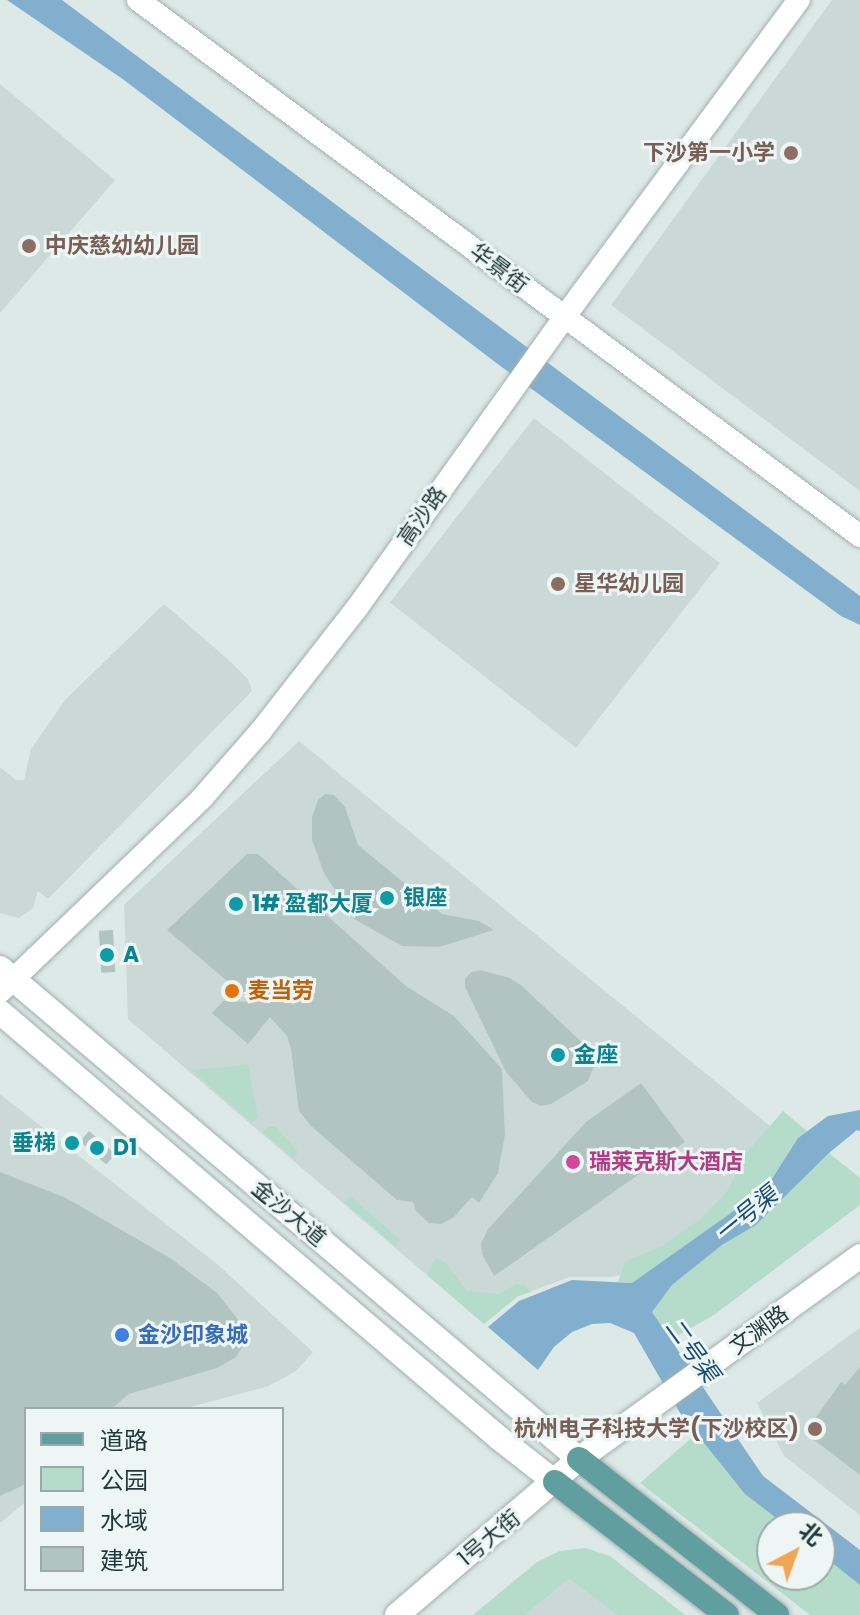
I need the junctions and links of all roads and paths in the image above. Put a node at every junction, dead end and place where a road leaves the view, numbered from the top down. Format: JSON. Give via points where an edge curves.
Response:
{"nodes":[{"id":1,"x":138,"y":0,"type":"edge"},
{"id":2,"x":799,"y":0,"type":"edge"},
{"id":3,"x":565,"y":316,"type":"junction"},
{"id":4,"x":860,"y":536,"type":"edge"},
{"id":5,"x":4,"y":979,"type":"edge"},
{"id":6,"x":0,"y":1012,"type":"edge"},
{"id":7,"x":860,"y":1256,"type":"edge"},
{"id":8,"x":579,"y":1459,"type":"junction"},
{"id":9,"x":555,"y":1482,"type":"junction"},
{"id":10,"x":397,"y":1615,"type":"edge"},
{"id":11,"x":727,"y":1615,"type":"edge"},
{"id":12,"x":777,"y":1615,"type":"edge"}],
"edges":[{"from":1,"to":3,"type":"street","name":"华景街"},
{"from":2,"to":3,"type":"street","name":"高沙路"},
{"from":3,"to":4,"type":"street","name":"华景街"},
{"from":3,"to":5,"type":"street","name":"高沙路","via":[[357,608],[260,732],[202,798]]},
{"from":5,"to":8,"type":"main road","name":"金沙大道"},
{"from":6,"to":9,"type":"main road","name":"金沙大道"},
{"from":7,"to":8,"type":"main road","name":"文渊路"},
{"from":8,"to":9,"type":"main road","name":"1号大街"},
{"from":8,"to":12,"type":"main road"},
{"from":9,"to":10,"type":"main road","name":"1号大街"},
{"from":9,"to":11,"type":"main road"}]}
